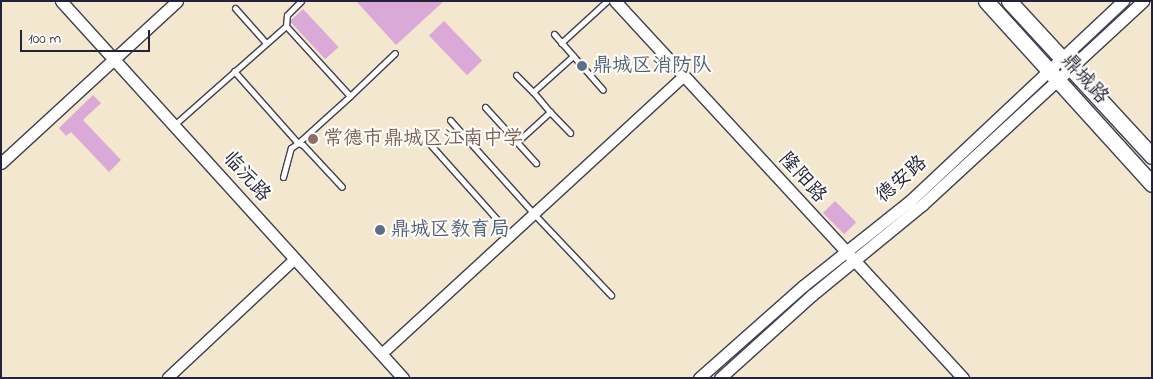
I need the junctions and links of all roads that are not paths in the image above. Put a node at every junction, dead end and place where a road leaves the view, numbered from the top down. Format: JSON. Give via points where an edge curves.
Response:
{"nodes":[{"id":1,"x":61,"y":1,"type":"edge"},
{"id":2,"x":177,"y":1,"type":"edge"},
{"id":3,"x":301,"y":1,"type":"edge"},
{"id":4,"x":607,"y":1,"type":"edge"},
{"id":5,"x":615,"y":1,"type":"edge"},
{"id":6,"x":986,"y":1,"type":"edge"},
{"id":7,"x":1009,"y":1,"type":"edge"},
{"id":8,"x":1123,"y":1,"type":"edge"},
{"id":9,"x":1143,"y":1,"type":"edge"},
{"id":10,"x":236,"y":8,"type":"dead end"},
{"id":11,"x":286,"y":26,"type":"junction"},
{"id":12,"x":554,"y":34,"type":"dead end"},
{"id":13,"x":266,"y":43,"type":"junction"},
{"id":14,"x":561,"y":43,"type":"junction"},
{"id":15,"x":395,"y":53,"type":"dead end"},
{"id":16,"x":573,"y":56,"type":"junction"},
{"id":17,"x":114,"y":60,"type":"junction"},
{"id":18,"x":1066,"y":63,"type":"junction"},
{"id":19,"x":234,"y":72,"type":"junction"},
{"id":20,"x":516,"y":74,"type":"dead end"},
{"id":21,"x":1053,"y":75,"type":"junction"},
{"id":22,"x":684,"y":76,"type":"junction"},
{"id":23,"x":604,"y":90,"type":"dead end"},
{"id":24,"x":533,"y":92,"type":"junction"},
{"id":25,"x":350,"y":96,"type":"junction"},
{"id":26,"x":485,"y":107,"type":"dead end"},
{"id":27,"x":550,"y":112,"type":"junction"},
{"id":28,"x":450,"y":120,"type":"dead end"},
{"id":29,"x":174,"y":126,"type":"junction"},
{"id":30,"x":570,"y":133,"type":"dead end"},
{"id":31,"x":517,"y":142,"type":"junction"},
{"id":32,"x":298,"y":143,"type":"junction"},
{"id":33,"x":429,"y":143,"type":"dead end"},
{"id":34,"x":1152,"y":156,"type":"edge"},
{"id":35,"x":1,"y":163,"type":"edge"},
{"id":36,"x":536,"y":164,"type":"dead end"},
{"id":37,"x":283,"y":177,"type":"dead end"},
{"id":38,"x":1152,"y":184,"type":"edge"},
{"id":39,"x":342,"y":187,"type":"dead end"},
{"id":40,"x":534,"y":214,"type":"junction"},
{"id":41,"x":511,"y":235,"type":"junction"},
{"id":42,"x":845,"y":252,"type":"junction"},
{"id":43,"x":295,"y":259,"type":"junction"},
{"id":44,"x":853,"y":261,"type":"junction"},
{"id":45,"x":612,"y":295,"type":"dead end"},
{"id":46,"x":382,"y":354,"type":"junction"},
{"id":47,"x":168,"y":378,"type":"edge"},
{"id":48,"x":403,"y":378,"type":"edge"},
{"id":49,"x":698,"y":378,"type":"edge"},
{"id":50,"x":720,"y":378,"type":"edge"},
{"id":51,"x":963,"y":378,"type":"edge"}],
"edges":[{"from":1,"to":17,"type":"street","name":"临沅路"},
{"from":2,"to":17,"type":"street"},
{"from":3,"to":11,"type":"lane","via":[[287,15]]},
{"from":4,"to":14,"type":"lane"},
{"from":5,"to":22,"type":"street","name":"隆阳路"},
{"from":6,"to":21,"type":"main road","name":"鼎城路"},
{"from":7,"to":18,"type":"main road","name":"鼎城路"},
{"from":8,"to":18,"type":"street","name":"德安路"},
{"from":9,"to":18,"type":"street","name":"德安路"},
{"from":10,"to":13,"type":"lane"},
{"from":11,"to":13,"type":"lane"},
{"from":11,"to":25,"type":"lane"},
{"from":12,"to":14,"type":"lane"},
{"from":13,"to":19,"type":"lane"},
{"from":14,"to":16,"type":"lane"},
{"from":15,"to":25,"type":"lane"},
{"from":16,"to":23,"type":"lane"},
{"from":16,"to":24,"type":"lane"},
{"from":17,"to":29,"type":"street","name":"临沅路"},
{"from":17,"to":35,"type":"street"},
{"from":18,"to":21,"type":"street","name":"德安路"},
{"from":18,"to":34,"type":"main road","name":"鼎城路"},
{"from":19,"to":29,"type":"lane"},
{"from":19,"to":32,"type":"lane"},
{"from":20,"to":24,"type":"lane"},
{"from":21,"to":38,"type":"main road","name":"鼎城路"},
{"from":21,"to":42,"type":"street","name":"德安路","via":[[911,200]]},
{"from":21,"to":44,"type":"street","name":"德安路","via":[[922,205]]},
{"from":22,"to":40,"type":"street"},
{"from":22,"to":42,"type":"street","name":"隆阳路"},
{"from":24,"to":27,"type":"lane"},
{"from":25,"to":32,"type":"lane"},
{"from":26,"to":31,"type":"lane"},
{"from":27,"to":30,"type":"lane"},
{"from":27,"to":31,"type":"lane"},
{"from":28,"to":40,"type":"lane"},
{"from":29,"to":43,"type":"street","name":"临沅路"},
{"from":31,"to":36,"type":"lane"},
{"from":32,"to":37,"type":"lane","via":[[292,148]]},
{"from":32,"to":39,"type":"lane"},
{"from":33,"to":41,"type":"lane"},
{"from":40,"to":41,"type":"street"},
{"from":40,"to":45,"type":"lane"},
{"from":41,"to":46,"type":"street"},
{"from":42,"to":44,"type":"street","name":"隆阳路"},
{"from":42,"to":49,"type":"street","name":"德安路"},
{"from":43,"to":46,"type":"street","name":"临沅路"},
{"from":43,"to":47,"type":"street"},
{"from":44,"to":50,"type":"street","name":"德安路"},
{"from":44,"to":51,"type":"street","name":"隆阳路"},
{"from":46,"to":48,"type":"street","name":"临沅路"}]}
